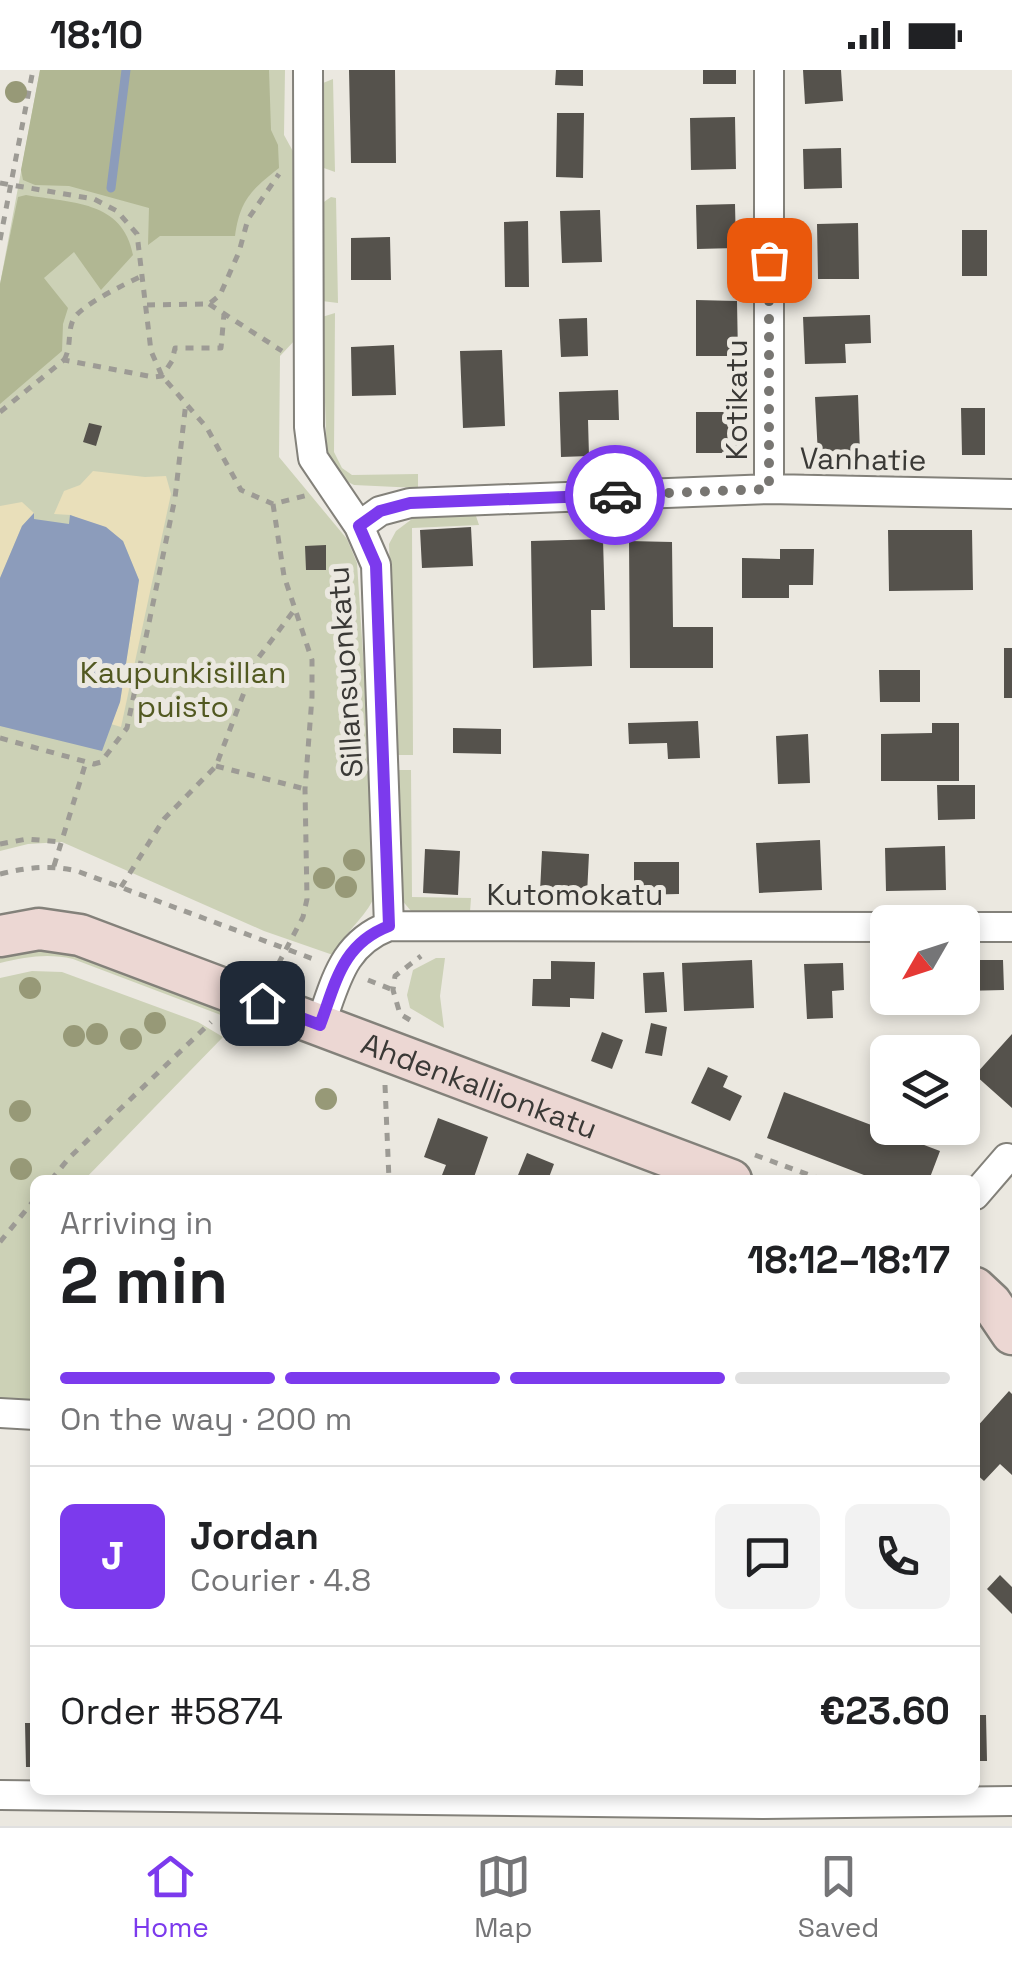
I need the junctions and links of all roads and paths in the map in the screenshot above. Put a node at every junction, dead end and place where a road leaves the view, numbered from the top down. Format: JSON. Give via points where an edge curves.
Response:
{"nodes":[{"id":1,"x":33,"y":70,"type":"edge"},
{"id":2,"x":308,"y":70,"type":"edge"},
{"id":3,"x":769,"y":70,"type":"edge"},
{"id":4,"x":282,"y":171,"type":"dead end"},
{"id":5,"x":0,"y":183,"type":"edge"},
{"id":6,"x":12,"y":185,"type":"junction"},
{"id":7,"x":0,"y":240,"type":"edge"},
{"id":8,"x":142,"y":276,"type":"junction"},
{"id":9,"x":209,"y":304,"type":"junction"},
{"id":10,"x":147,"y":305,"type":"junction"},
{"id":11,"x":224,"y":314,"type":"junction"},
{"id":12,"x":283,"y":352,"type":"dead end"},
{"id":13,"x":64,"y":360,"type":"junction"},
{"id":14,"x":162,"y":376,"type":"junction"},
{"id":15,"x":186,"y":402,"type":"junction"},
{"id":16,"x":0,"y":412,"type":"edge"},
{"id":17,"x":314,"y":486,"type":"junction"},
{"id":18,"x":769,"y":489,"type":"junction"},
{"id":19,"x":1012,"y":494,"type":"edge"},
{"id":20,"x":294,"y":501,"type":"junction"},
{"id":21,"x":273,"y":504,"type":"junction"},
{"id":22,"x":296,"y":510,"type":"dead end"},
{"id":23,"x":359,"y":526,"type":"junction"},
{"id":24,"x":295,"y":609,"type":"junction"},
{"id":25,"x":0,"y":738,"type":"edge"},
{"id":26,"x":86,"y":762,"type":"junction"},
{"id":27,"x":216,"y":766,"type":"junction"},
{"id":28,"x":305,"y":789,"type":"junction"},
{"id":29,"x":62,"y":842,"type":"junction"},
{"id":30,"x":0,"y":844,"type":"edge"},
{"id":31,"x":54,"y":866,"type":"junction"},
{"id":32,"x":0,"y":874,"type":"edge"},
{"id":33,"x":121,"y":887,"type":"junction"},
{"id":34,"x":389,"y":926,"type":"junction"},
{"id":35,"x":870,"y":927,"type":"edge"},
{"id":36,"x":980,"y":927,"type":"edge"},
{"id":37,"x":1012,"y":927,"type":"edge"},
{"id":38,"x":0,"y":936,"type":"edge"},
{"id":39,"x":284,"y":948,"type":"junction"},
{"id":40,"x":430,"y":951,"type":"dead end"},
{"id":41,"x":341,"y":969,"type":"junction"},
{"id":42,"x":262,"y":1003,"type":"junction"},
{"id":43,"x":214,"y":1020,"type":"dead end"},
{"id":44,"x":320,"y":1025,"type":"junction"},
{"id":45,"x":385,"y":1086,"type":"dead end"},
{"id":46,"x":1007,"y":1158,"type":"dead end"},
{"id":47,"x":55,"y":1175,"type":"edge"},
{"id":48,"x":389,"y":1175,"type":"edge"},
{"id":49,"x":718,"y":1175,"type":"edge"},
{"id":50,"x":980,"y":1189,"type":"edge"},
{"id":51,"x":30,"y":1205,"type":"edge"},
{"id":52,"x":0,"y":1242,"type":"edge"},
{"id":53,"x":980,"y":1292,"type":"edge"},
{"id":54,"x":980,"y":1327,"type":"edge"},
{"id":55,"x":1012,"y":1334,"type":"edge"},
{"id":56,"x":1012,"y":1345,"type":"edge"},
{"id":57,"x":0,"y":1413,"type":"edge"},
{"id":58,"x":30,"y":1414,"type":"edge"},
{"id":59,"x":0,"y":1795,"type":"edge"},
{"id":60,"x":1012,"y":1801,"type":"edge"},
{"id":61,"x":764,"y":1807,"type":"edge"}],
"edges":[{"from":1,"to":6,"type":"path"},
{"from":2,"to":17,"type":"street","name":"Sillansuonkatu"},
{"from":3,"to":18,"type":"street","name":"Kotikatu"},
{"from":4,"to":9,"type":"path","via":[[248,219],[228,277]]},
{"from":5,"to":6,"type":"path"},
{"from":6,"to":7,"type":"path"},
{"from":6,"to":8,"type":"path","via":[[94,200],[117,211],[138,234]]},
{"from":8,"to":10,"type":"path"},
{"from":8,"to":13,"type":"path","via":[[78,311]]},
{"from":9,"to":10,"type":"path"},
{"from":9,"to":11,"type":"path"},
{"from":10,"to":14,"type":"path","via":[[151,351]]},
{"from":11,"to":12,"type":"path"},
{"from":11,"to":14,"type":"path","via":[[221,348],[175,348]]},
{"from":13,"to":14,"type":"path"},
{"from":13,"to":16,"type":"path"},
{"from":14,"to":15,"type":"path"},
{"from":15,"to":21,"type":"path","via":[[241,490]]},
{"from":15,"to":26,"type":"path","via":[[175,498],[127,728],[100,762]]},
{"from":17,"to":20,"type":"path"},
{"from":17,"to":23,"type":"street","name":"Sillansuonkatu"},
{"from":18,"to":19,"type":"street","name":"Vanhatie"},
{"from":18,"to":23,"type":"street","name":"Vanhatie","via":[[410,503],[380,511]]},
{"from":20,"to":21,"type":"path"},
{"from":20,"to":22,"type":"path"},
{"from":21,"to":24,"type":"path"},
{"from":23,"to":34,"type":"street","name":"Sillansuonkatu","via":[[376,565]]},
{"from":24,"to":27,"type":"path","via":[[256,661]]},
{"from":24,"to":28,"type":"path","via":[[312,660]]},
{"from":25,"to":26,"type":"path"},
{"from":26,"to":29,"type":"path"},
{"from":27,"to":28,"type":"path"},
{"from":27,"to":33,"type":"path","via":[[164,819]]},
{"from":28,"to":39,"type":"path","via":[[307,899]]},
{"from":29,"to":30,"type":"path"},
{"from":29,"to":31,"type":"path"},
{"from":31,"to":32,"type":"path","name":"Ahdenkallionkatu"},
{"from":31,"to":33,"type":"path","name":"Ahdenkallionkatu"},
{"from":33,"to":39,"type":"path","name":"Ahdenkallionkatu"},
{"from":34,"to":35,"type":"street","name":"Kutomokatu"},
{"from":34,"to":41,"type":"street","via":[[355,946]]},
{"from":36,"to":37,"type":"street"},
{"from":38,"to":42,"type":"street","name":"Ahdenkallionkatu","via":[[38,929],[80,934]]},
{"from":39,"to":41,"type":"path","name":"Ahdenkallionkatu"},
{"from":39,"to":42,"type":"path"},
{"from":40,"to":41,"type":"path","name":"Ahdenkallionkatu","via":[[395,976],[393,990]]},
{"from":41,"to":44,"type":"street"},
{"from":42,"to":44,"type":"street","name":"Ahdenkallionkatu"},
{"from":43,"to":47,"type":"path"},
{"from":44,"to":49,"type":"street","name":"Ahdenkallionkatu"},
{"from":45,"to":48,"type":"path"},
{"from":46,"to":50,"type":"street"},
{"from":51,"to":52,"type":"path"},
{"from":53,"to":55,"type":"street"},
{"from":54,"to":56,"type":"street"},
{"from":57,"to":58,"type":"street"},
{"from":59,"to":61,"type":"street"},
{"from":60,"to":61,"type":"street"}]}
